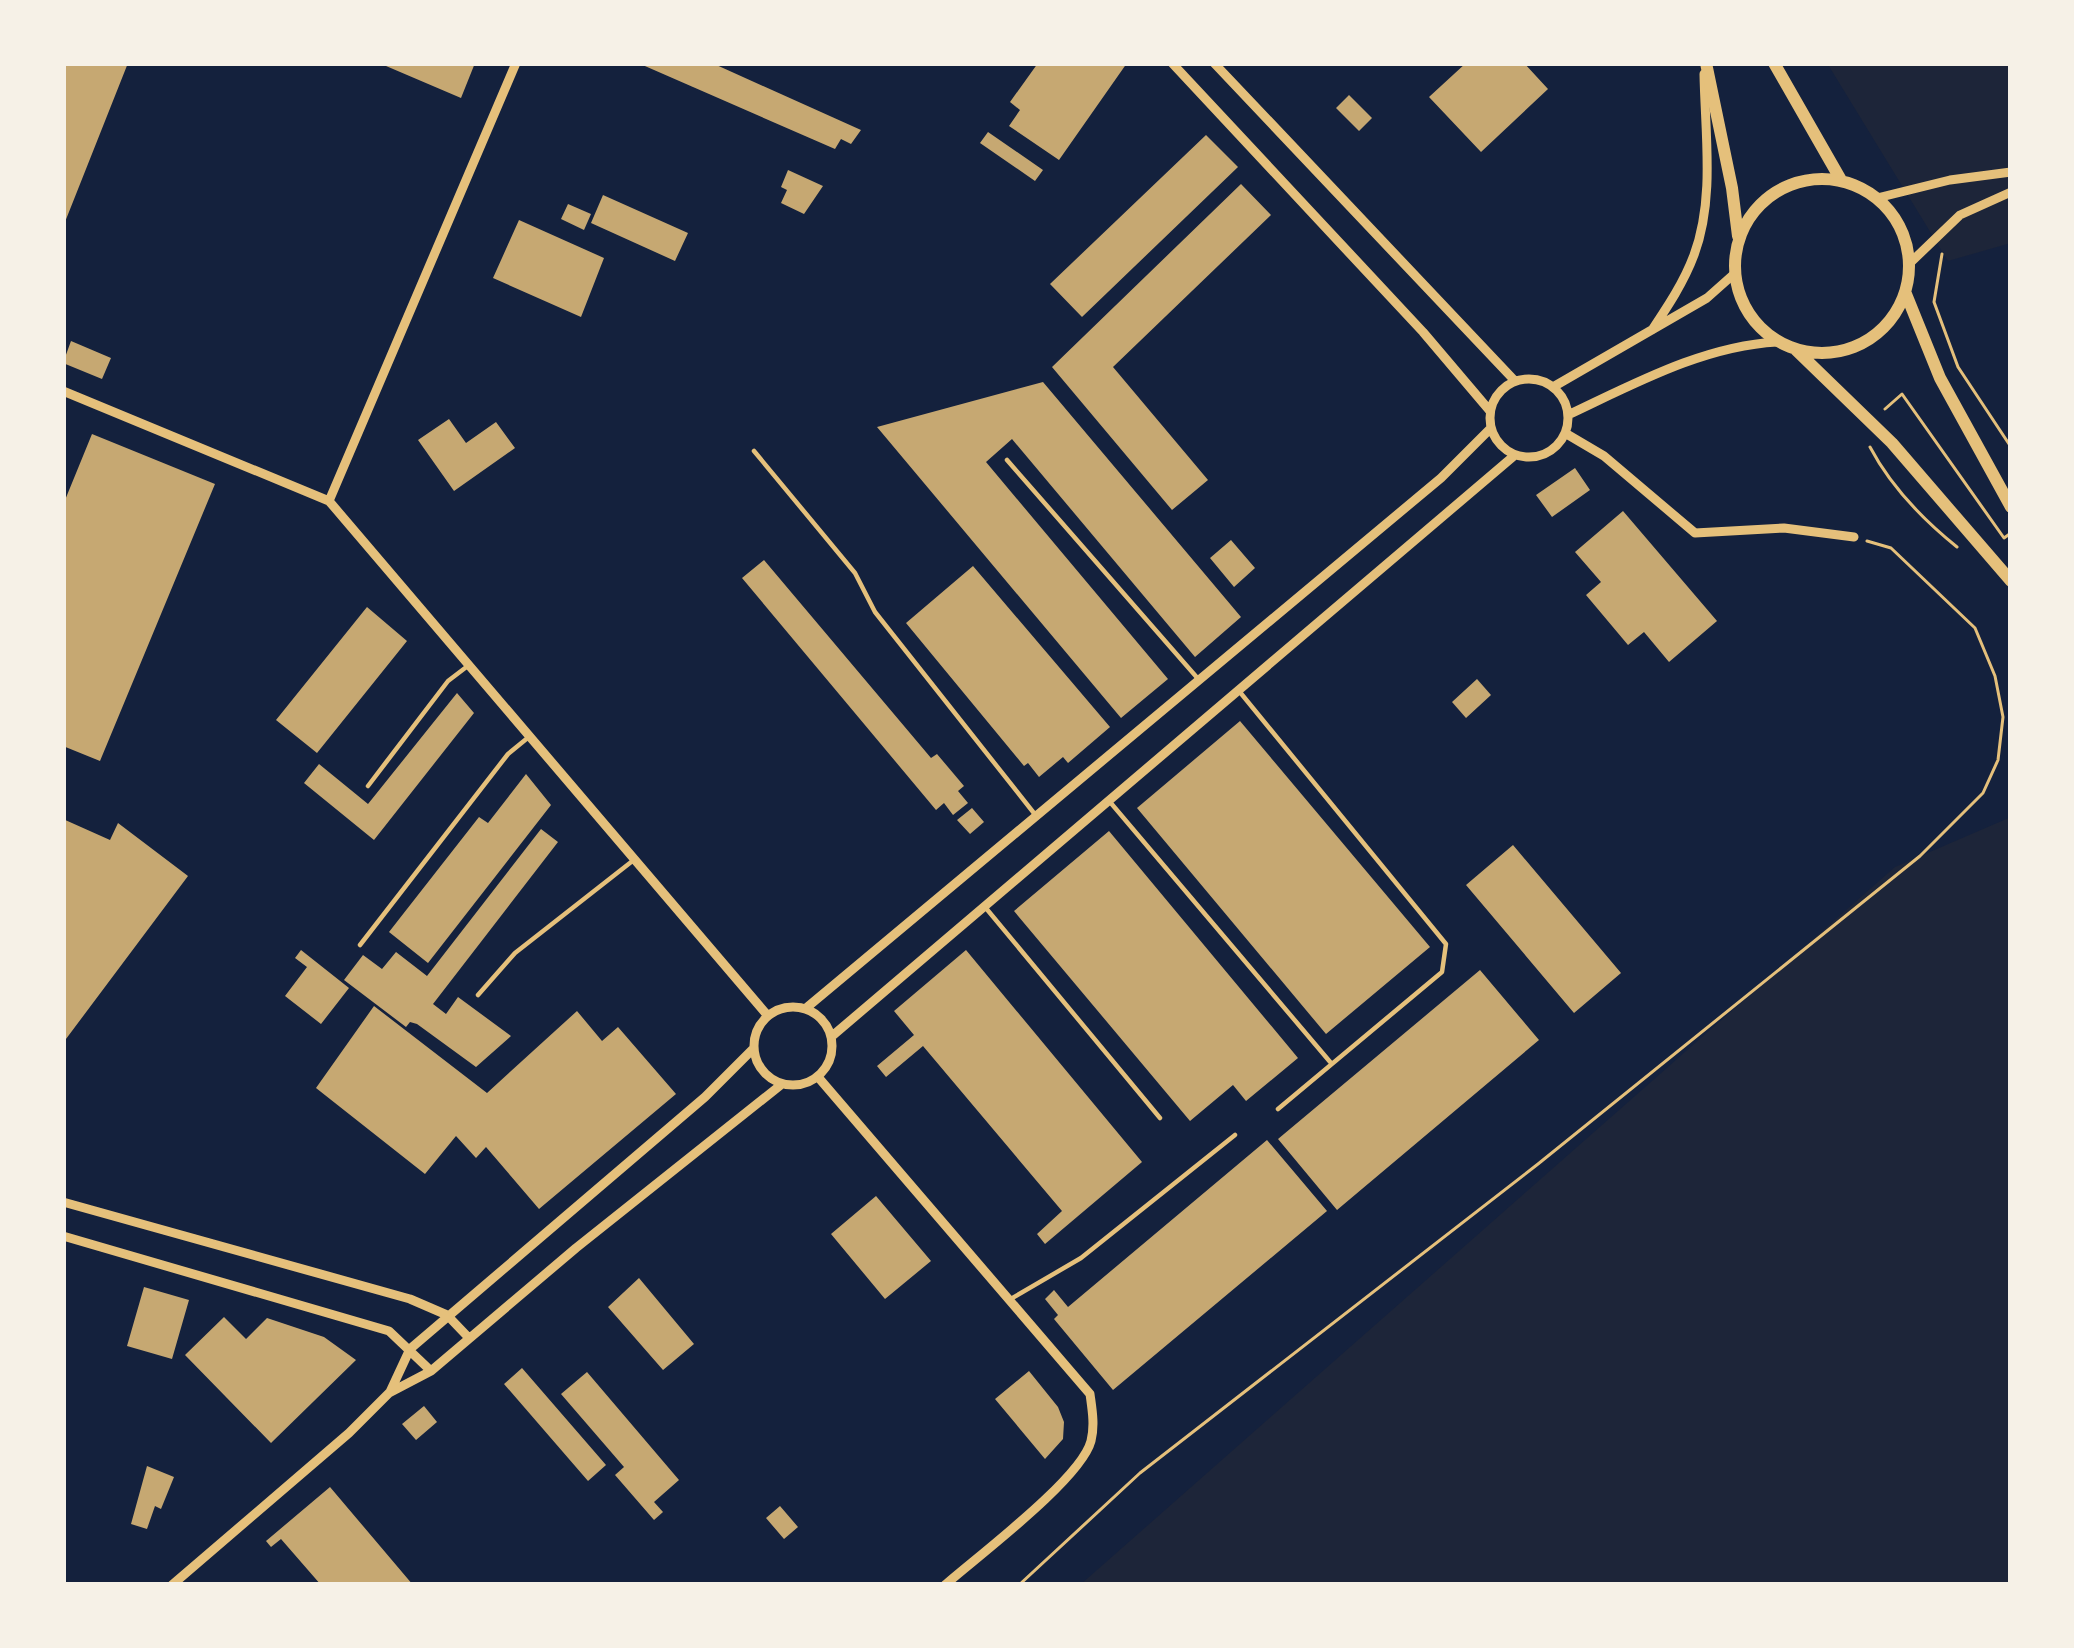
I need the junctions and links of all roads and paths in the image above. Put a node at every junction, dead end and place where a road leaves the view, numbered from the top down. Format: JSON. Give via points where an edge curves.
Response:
{"nodes":[{"id":1,"x":516,"y":63,"type":"edge"},
{"id":2,"x":1172,"y":63,"type":"edge"},
{"id":3,"x":1214,"y":63,"type":"edge"},
{"id":4,"x":1705,"y":63,"type":"edge"},
{"id":5,"x":1774,"y":63,"type":"edge"},
{"id":6,"x":2011,"y":172,"type":"edge"},
{"id":7,"x":1841,"y":180,"type":"junction"},
{"id":8,"x":2011,"y":192,"type":"edge"},
{"id":9,"x":1877,"y":198,"type":"junction"},
{"id":10,"x":1738,"y":238,"type":"junction"},
{"id":11,"x":1942,"y":251,"type":"dead end"},
{"id":12,"x":1910,"y":263,"type":"junction"},
{"id":13,"x":1734,"y":274,"type":"junction"},
{"id":14,"x":1906,"y":292,"type":"junction"},
{"id":15,"x":1652,"y":330,"type":"junction"},
{"id":16,"x":1778,"y":342,"type":"junction"},
{"id":17,"x":1795,"y":350,"type":"junction"},
{"id":18,"x":1515,"y":381,"type":"junction"},
{"id":19,"x":1553,"y":387,"type":"junction"},
{"id":20,"x":63,"y":391,"type":"edge"},
{"id":21,"x":1490,"y":411,"type":"junction"},
{"id":22,"x":1568,"y":415,"type":"junction"},
{"id":23,"x":1872,"y":421,"type":"junction"},
{"id":24,"x":1491,"y":428,"type":"junction"},
{"id":25,"x":1565,"y":433,"type":"junction"},
{"id":26,"x":1868,"y":444,"type":"dead end"},
{"id":27,"x":2011,"y":447,"type":"edge"},
{"id":28,"x":754,"y":451,"type":"dead end"},
{"id":29,"x":1515,"y":454,"type":"junction"},
{"id":30,"x":1007,"y":460,"type":"dead end"},
{"id":31,"x":329,"y":501,"type":"junction"},
{"id":32,"x":2011,"y":507,"type":"edge"},
{"id":33,"x":2011,"y":533,"type":"edge"},
{"id":34,"x":1854,"y":537,"type":"joint"},
{"id":35,"x":1964,"y":552,"type":"dead end"},
{"id":36,"x":2011,"y":581,"type":"edge"},
{"id":37,"x":470,"y":665,"type":"junction"},
{"id":38,"x":1200,"y":681,"type":"junction"},
{"id":39,"x":1239,"y":691,"type":"junction"},
{"id":40,"x":530,"y":736,"type":"junction"},
{"id":41,"x":368,"y":786,"type":"dead end"},
{"id":42,"x":1109,"y":802,"type":"junction"},
{"id":43,"x":1037,"y":817,"type":"junction"},
{"id":44,"x":635,"y":859,"type":"junction"},
{"id":45,"x":985,"y":907,"type":"junction"},
{"id":46,"x":360,"y":945,"type":"dead end"},
{"id":47,"x":478,"y":995,"type":"dead end"},
{"id":48,"x":805,"y":1009,"type":"junction"},
{"id":49,"x":768,"y":1016,"type":"junction"},
{"id":50,"x":831,"y":1037,"type":"junction"},
{"id":51,"x":754,"y":1048,"type":"junction"},
{"id":52,"x":1330,"y":1063,"type":"junction"},
{"id":53,"x":818,"y":1077,"type":"junction"},
{"id":54,"x":782,"y":1084,"type":"junction"},
{"id":55,"x":1278,"y":1109,"type":"dead end"},
{"id":56,"x":1160,"y":1118,"type":"dead end"},
{"id":57,"x":1235,"y":1135,"type":"dead end"},
{"id":58,"x":63,"y":1202,"type":"edge"},
{"id":59,"x":63,"y":1236,"type":"edge"},
{"id":60,"x":1010,"y":1300,"type":"junction"},
{"id":61,"x":447,"y":1316,"type":"junction"},
{"id":62,"x":469,"y":1338,"type":"junction"},
{"id":63,"x":410,"y":1349,"type":"junction"},
{"id":64,"x":431,"y":1371,"type":"junction"},
{"id":65,"x":389,"y":1393,"type":"junction"},
{"id":66,"x":172,"y":1585,"type":"edge"},
{"id":67,"x":945,"y":1585,"type":"edge"},
{"id":68,"x":1019,"y":1585,"type":"edge"}],
"edges":[{"from":1,"to":31,"type":"street"},
{"from":2,"to":21,"type":"street"},
{"from":3,"to":18,"type":"street"},
{"from":4,"to":10,"type":"main road"},
{"from":4,"to":15,"type":"street","via":[[1705,208],[1696,252]]},
{"from":5,"to":7,"type":"main road"},
{"from":6,"to":9,"type":"street"},
{"from":7,"to":9,"type":"main road"},
{"from":7,"to":10,"type":"main road","via":[[1815,178],[1768,196]]},
{"from":8,"to":12,"type":"street","via":[[1960,215]]},
{"from":9,"to":12,"type":"main road","via":[[1906,238]]},
{"from":10,"to":13,"type":"main road"},
{"from":11,"to":27,"type":"path","via":[[1934,302],[1958,367]]},
{"from":12,"to":14,"type":"main road"},
{"from":13,"to":15,"type":"street"},
{"from":13,"to":16,"type":"main road","via":[[1748,312]]},
{"from":14,"to":17,"type":"main road","via":[[1882,331],[1863,344],[1818,354]]},
{"from":14,"to":32,"type":"main road","via":[[1940,378]]},
{"from":15,"to":19,"type":"street"},
{"from":16,"to":17,"type":"main road"},
{"from":16,"to":22,"type":"street","via":[[1741,344]]},
{"from":17,"to":23,"type":"main road"},
{"from":18,"to":19,"type":"street"},
{"from":18,"to":21,"type":"street"},
{"from":19,"to":22,"type":"street"},
{"from":20,"to":31,"type":"street"},
{"from":21,"to":24,"type":"street"},
{"from":22,"to":25,"type":"street"},
{"from":23,"to":33,"type":"path","via":[[1901,394],[2004,538]]},
{"from":23,"to":36,"type":"main road"},
{"from":24,"to":29,"type":"street"},
{"from":24,"to":38,"type":"street"},
{"from":25,"to":29,"type":"street","via":[[1534,457]]},
{"from":25,"to":34,"type":"street","via":[[1695,533],[1784,528]]},
{"from":26,"to":35,"type":"path","via":[[1928,523]]},
{"from":28,"to":43,"type":"lane"},
{"from":29,"to":39,"type":"street"},
{"from":30,"to":38,"type":"lane"},
{"from":31,"to":37,"type":"street"},
{"from":34,"to":68,"type":"path","via":[[1891,548],[1975,628],[2003,717],[1998,760],[1983,793],[1920,856],[1140,1473]]},
{"from":37,"to":40,"type":"street"},
{"from":37,"to":41,"type":"lane","via":[[448,681]]},
{"from":38,"to":43,"type":"street"},
{"from":39,"to":42,"type":"street"},
{"from":39,"to":52,"type":"lane","via":[[1446,944],[1442,972]]},
{"from":40,"to":44,"type":"street"},
{"from":40,"to":46,"type":"lane"},
{"from":42,"to":45,"type":"street"},
{"from":42,"to":52,"type":"lane"},
{"from":43,"to":48,"type":"street"},
{"from":44,"to":47,"type":"lane","via":[[515,953]]},
{"from":44,"to":49,"type":"street"},
{"from":45,"to":50,"type":"street"},
{"from":45,"to":56,"type":"lane"},
{"from":48,"to":49,"type":"street"},
{"from":48,"to":50,"type":"street"},
{"from":49,"to":51,"type":"street"},
{"from":50,"to":53,"type":"street"},
{"from":51,"to":54,"type":"street","via":[[768,1076]]},
{"from":51,"to":61,"type":"street"},
{"from":52,"to":55,"type":"lane"},
{"from":53,"to":54,"type":"street"},
{"from":53,"to":60,"type":"street"},
{"from":54,"to":62,"type":"street"},
{"from":57,"to":60,"type":"lane","via":[[1081,1258]]},
{"from":58,"to":61,"type":"street"},
{"from":59,"to":63,"type":"street","via":[[389,1330]]},
{"from":60,"to":67,"type":"street","via":[[1090,1394],[1091,1445],[1067,1478]]},
{"from":61,"to":62,"type":"street"},
{"from":61,"to":63,"type":"street"},
{"from":62,"to":64,"type":"street"},
{"from":63,"to":64,"type":"street"},
{"from":63,"to":65,"type":"street"},
{"from":64,"to":65,"type":"street"},
{"from":65,"to":66,"type":"street"}]}
